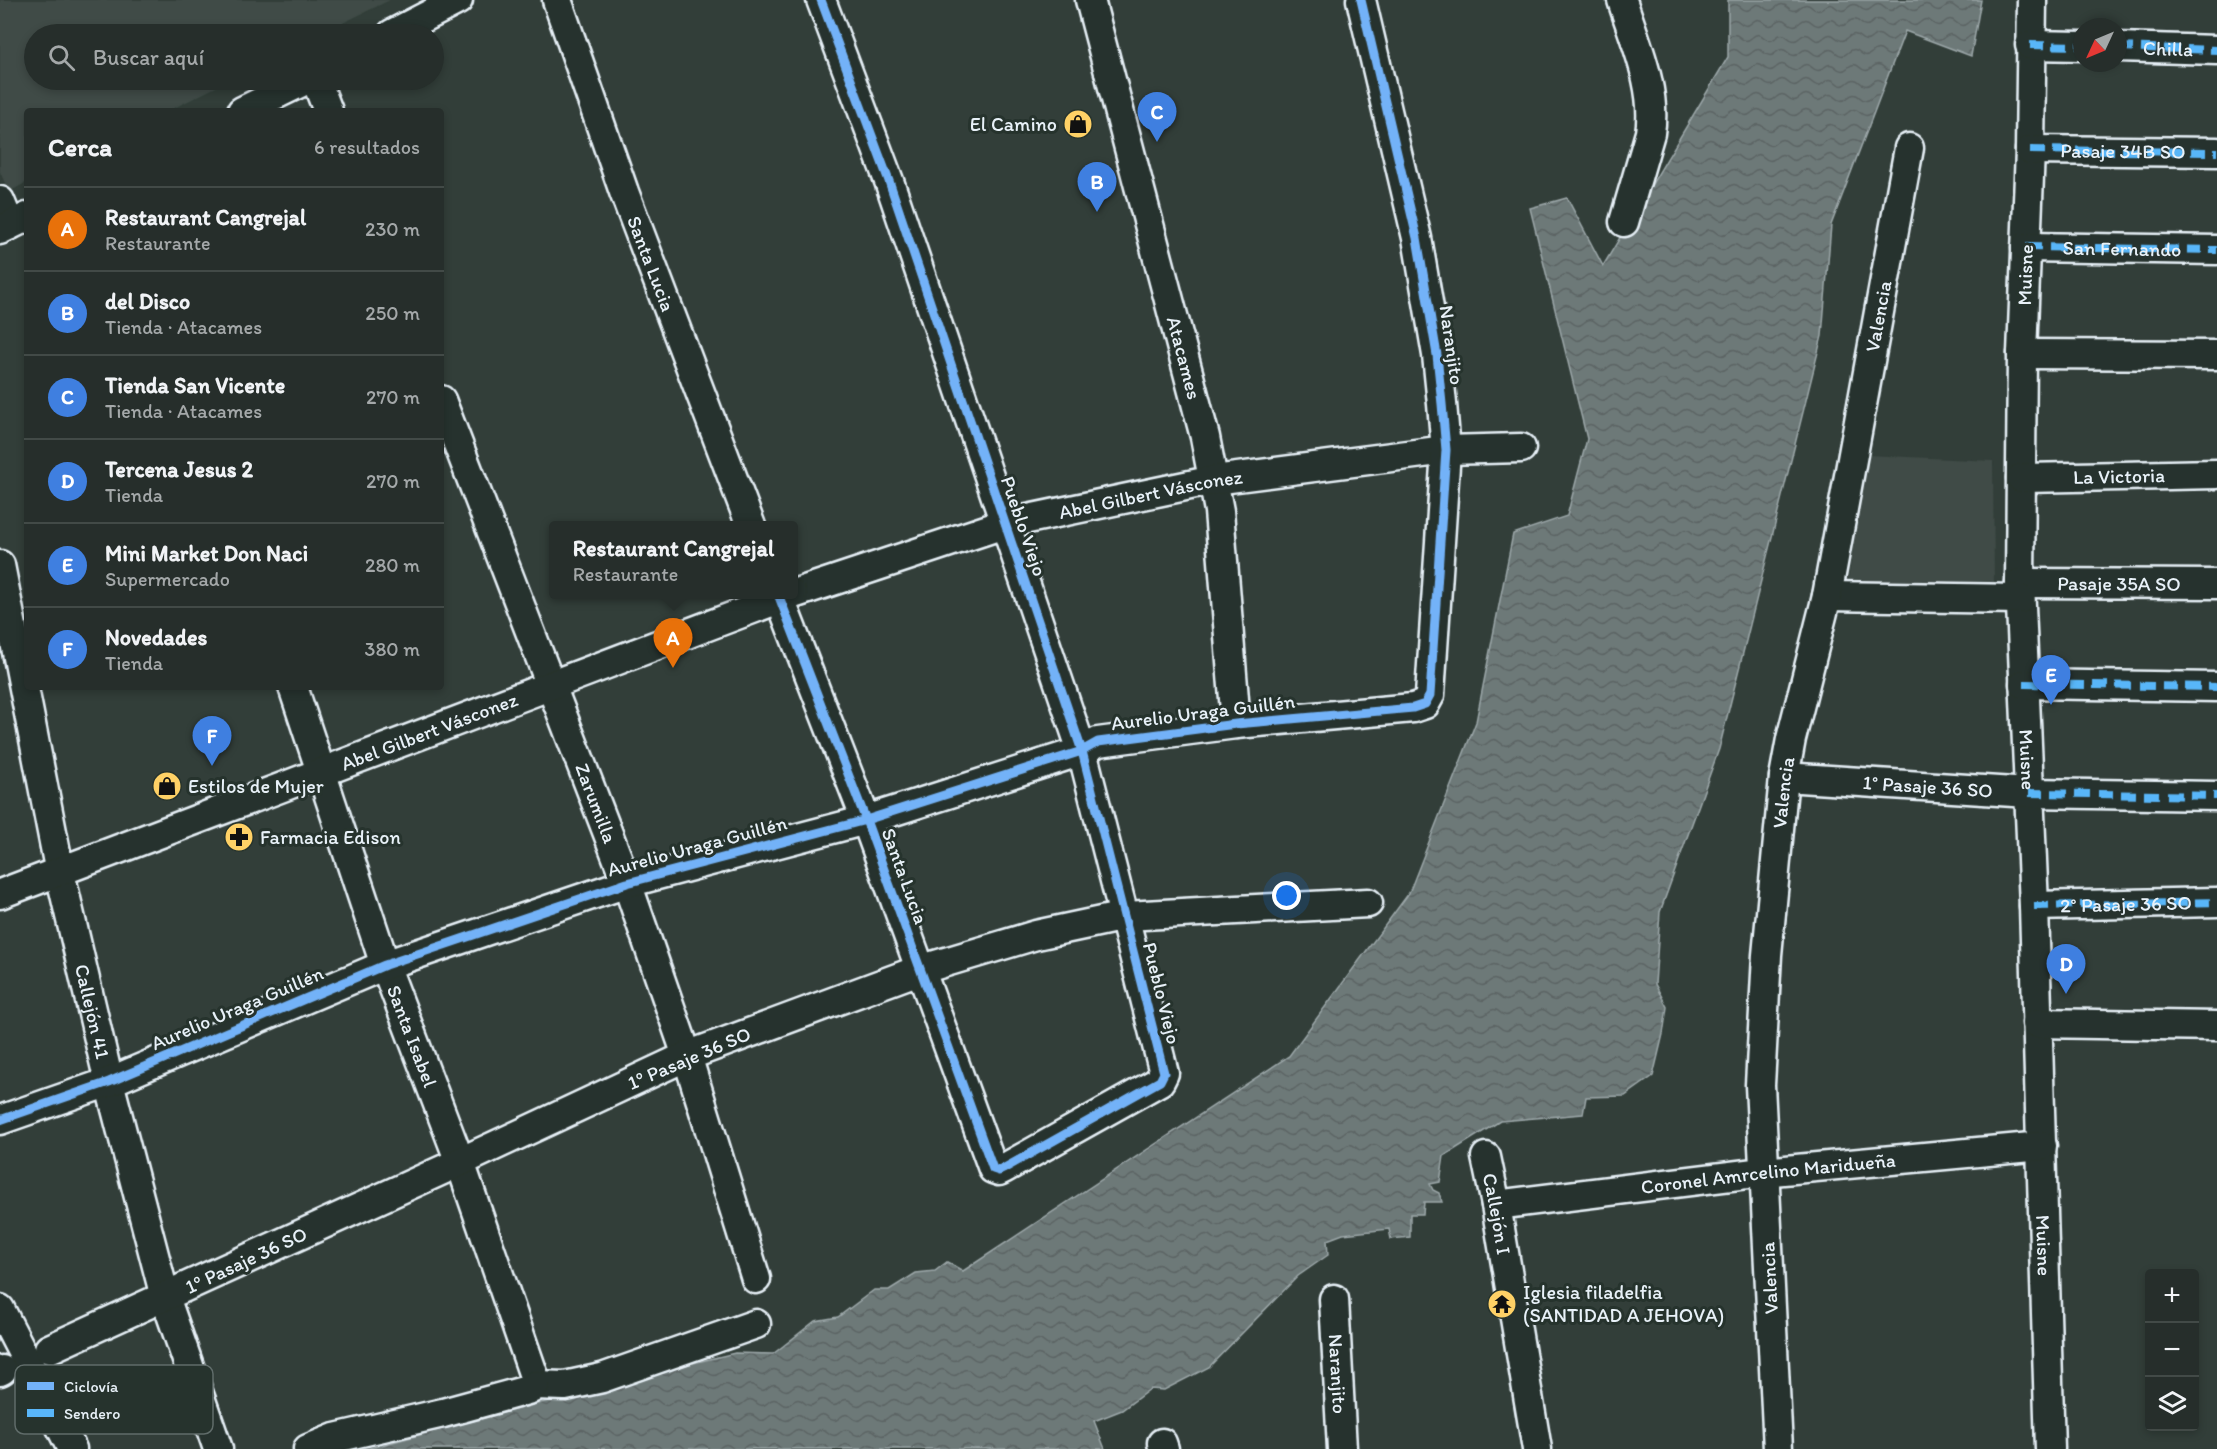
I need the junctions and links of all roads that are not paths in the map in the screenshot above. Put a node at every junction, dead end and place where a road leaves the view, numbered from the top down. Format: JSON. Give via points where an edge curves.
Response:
{"nodes":[{"id":1,"x":458,"y":0,"type":"edge"},
{"id":2,"x":557,"y":0,"type":"edge"},
{"id":3,"x":821,"y":0,"type":"edge"},
{"id":4,"x":1090,"y":0,"type":"edge"},
{"id":5,"x":1361,"y":0,"type":"edge"},
{"id":6,"x":1622,"y":0,"type":"edge"},
{"id":7,"x":2031,"y":0,"type":"edge"},
{"id":8,"x":411,"y":24,"type":"edge"},
{"id":9,"x":2030,"y":45,"type":"junction"},
{"id":10,"x":2073,"y":46,"type":"edge"},
{"id":11,"x":2127,"y":47,"type":"edge"},
{"id":12,"x":2217,"y":50,"type":"edge"},
{"id":13,"x":285,"y":90,"type":"edge"},
{"id":14,"x":320,"y":90,"type":"edge"},
{"id":15,"x":248,"y":108,"type":"edge"},
{"id":16,"x":327,"y":108,"type":"edge"},
{"id":17,"x":1909,"y":147,"type":"dead end"},
{"id":18,"x":2030,"y":150,"type":"junction"},
{"id":19,"x":2217,"y":152,"type":"edge"},
{"id":20,"x":1624,"y":222,"type":"dead end"},
{"id":21,"x":2026,"y":247,"type":"junction"},
{"id":22,"x":2217,"y":250,"type":"edge"},
{"id":23,"x":2022,"y":354,"type":"junction"},
{"id":24,"x":2217,"y":355,"type":"edge"},
{"id":25,"x":444,"y":408,"type":"edge"},
{"id":26,"x":1521,"y":448,"type":"dead end"},
{"id":27,"x":1446,"y":450,"type":"junction"},
{"id":28,"x":2217,"y":474,"type":"edge"},
{"id":29,"x":2021,"y":478,"type":"junction"},
{"id":30,"x":1214,"y":480,"type":"junction"},
{"id":31,"x":749,"y":521,"type":"edge"},
{"id":32,"x":1004,"y":524,"type":"junction"},
{"id":33,"x":0,"y":565,"type":"edge"},
{"id":34,"x":2217,"y":584,"type":"edge"},
{"id":35,"x":798,"y":591,"type":"edge"},
{"id":36,"x":2020,"y":591,"type":"junction"},
{"id":37,"x":1827,"y":596,"type":"junction"},
{"id":38,"x":775,"y":599,"type":"edge"},
{"id":39,"x":786,"y":599,"type":"edge"},
{"id":40,"x":2024,"y":684,"type":"junction"},
{"id":41,"x":553,"y":686,"type":"junction"},
{"id":42,"x":2217,"y":687,"type":"edge"},
{"id":43,"x":24,"y":688,"type":"edge"},
{"id":44,"x":24,"y":690,"type":"edge"},
{"id":45,"x":294,"y":690,"type":"edge"},
{"id":46,"x":1428,"y":701,"type":"joint"},
{"id":47,"x":1236,"y":724,"type":"junction"},
{"id":48,"x":1082,"y":751,"type":"junction"},
{"id":49,"x":321,"y":772,"type":"junction"},
{"id":50,"x":1784,"y":777,"type":"junction"},
{"id":51,"x":2029,"y":793,"type":"junction"},
{"id":52,"x":2217,"y":796,"type":"edge"},
{"id":53,"x":866,"y":820,"type":"junction"},
{"id":54,"x":60,"y":873,"type":"junction"},
{"id":55,"x":627,"y":883,"type":"junction"},
{"id":56,"x":0,"y":894,"type":"edge"},
{"id":57,"x":2217,"y":902,"type":"edge"},
{"id":58,"x":1368,"y":903,"type":"dead end"},
{"id":59,"x":2034,"y":906,"type":"junction"},
{"id":60,"x":1125,"y":916,"type":"junction"},
{"id":61,"x":385,"y":965,"type":"junction"},
{"id":62,"x":919,"y":970,"type":"junction"},
{"id":63,"x":2037,"y":1023,"type":"junction"},
{"id":64,"x":2217,"y":1026,"type":"edge"},
{"id":65,"x":687,"y":1056,"type":"junction"},
{"id":66,"x":109,"y":1082,"type":"junction"},
{"id":67,"x":0,"y":1120,"type":"edge"},
{"id":68,"x":2042,"y":1146,"type":"junction"},
{"id":69,"x":1486,"y":1157,"type":"dead end"},
{"id":70,"x":460,"y":1162,"type":"junction"},
{"id":71,"x":995,"y":1170,"type":"joint"},
{"id":72,"x":1763,"y":1172,"type":"junction"},
{"id":73,"x":1496,"y":1205,"type":"junction"},
{"id":74,"x":756,"y":1279,"type":"dead end"},
{"id":75,"x":165,"y":1297,"type":"junction"},
{"id":76,"x":1334,"y":1299,"type":"dead end"},
{"id":77,"x":0,"y":1309,"type":"edge"},
{"id":78,"x":756,"y":1324,"type":"dead end"},
{"id":79,"x":49,"y":1349,"type":"dead end"},
{"id":80,"x":29,"y":1365,"type":"edge"},
{"id":81,"x":189,"y":1365,"type":"edge"},
{"id":82,"x":535,"y":1385,"type":"junction"},
{"id":83,"x":64,"y":1434,"type":"edge"},
{"id":84,"x":213,"y":1434,"type":"edge"},
{"id":85,"x":72,"y":1449,"type":"edge"},
{"id":86,"x":218,"y":1449,"type":"edge"},
{"id":87,"x":308,"y":1449,"type":"edge"},
{"id":88,"x":1342,"y":1449,"type":"edge"},
{"id":89,"x":1537,"y":1449,"type":"edge"},
{"id":90,"x":1778,"y":1449,"type":"edge"},
{"id":91,"x":2050,"y":1449,"type":"edge"}],
"edges":[{"from":1,"to":8,"type":"street"},
{"from":2,"to":31,"type":"street","name":"Santa Lucia","via":[[624,192]]},
{"from":3,"to":32,"type":"street","name":"Pueblo Viejo","via":[[889,181]]},
{"from":4,"to":30,"type":"street","name":"Atacames"},
{"from":5,"to":27,"type":"street","name":"Naranjito","via":[[1417,238],[1437,355]]},
{"from":6,"to":20,"type":"street","via":[[1649,88],[1652,118]]},
{"from":7,"to":9,"type":"street","name":"Muisne"},
{"from":9,"to":10,"type":"street"},
{"from":9,"to":18,"type":"street","name":"Muisne"},
{"from":11,"to":12,"type":"street","name":"Chilla"},
{"from":13,"to":15,"type":"street"},
{"from":14,"to":16,"type":"street"},
{"from":17,"to":37,"type":"street","name":"Valencia"},
{"from":18,"to":19,"type":"street","name":"Pasaje 34B SO"},
{"from":18,"to":21,"type":"street","name":"Muisne"},
{"from":21,"to":22,"type":"street","name":"San Fernando"},
{"from":21,"to":23,"type":"street","name":"Muisne"},
{"from":23,"to":24,"type":"street"},
{"from":23,"to":29,"type":"street","name":"Muisne"},
{"from":25,"to":41,"type":"street","name":"Zarumilla"},
{"from":26,"to":27,"type":"street","name":"Abel Gilbert Vásconez"},
{"from":27,"to":30,"type":"street","name":"Abel Gilbert Vásconez"},
{"from":27,"to":46,"type":"street","name":"Naranjito"},
{"from":28,"to":29,"type":"street","name":"La Victoria"},
{"from":29,"to":36,"type":"street","name":"Muisne"},
{"from":30,"to":32,"type":"street","name":"Abel Gilbert Vásconez"},
{"from":30,"to":47,"type":"street","name":"Atacames"},
{"from":32,"to":35,"type":"street","name":"Abel Gilbert Vásconez"},
{"from":32,"to":48,"type":"street","name":"Pueblo Viejo"},
{"from":33,"to":43,"type":"street","name":"Callejón 41"},
{"from":34,"to":36,"type":"street","name":"Pasaje 35A SO"},
{"from":36,"to":37,"type":"street","name":"Pasaje 35A SO"},
{"from":36,"to":40,"type":"street","name":"Muisne"},
{"from":37,"to":50,"type":"street","name":"Valencia"},
{"from":38,"to":41,"type":"street","name":"Abel Gilbert Vásconez"},
{"from":39,"to":53,"type":"street","name":"Santa Lucia"},
{"from":40,"to":42,"type":"street"},
{"from":40,"to":51,"type":"street","name":"Muisne"},
{"from":41,"to":49,"type":"street","name":"Abel Gilbert Vásconez"},
{"from":41,"to":55,"type":"street","name":"Zarumilla"},
{"from":44,"to":54,"type":"street","name":"Callejón 41"},
{"from":45,"to":49,"type":"street","name":"Santa Isabel"},
{"from":46,"to":47,"type":"street","name":"Aurelio Uraga Guillén","via":[[1413,708]]},
{"from":47,"to":48,"type":"street","name":"Aurelio Uraga Guillén","via":[[1101,741]]},
{"from":48,"to":53,"type":"street","name":"Aurelio Uraga Guillén"},
{"from":48,"to":60,"type":"street","name":"Pueblo Viejo"},
{"from":49,"to":54,"type":"street","name":"Abel Gilbert Vásconez"},
{"from":49,"to":61,"type":"street","name":"Santa Isabel"},
{"from":50,"to":51,"type":"street","name":"1° Pasaje 36 SO"},
{"from":50,"to":72,"type":"street","name":"Valencia","via":[[1766,967],[1760,1085]]},
{"from":51,"to":52,"type":"street","name":"1° Pasaje 36 SO"},
{"from":51,"to":59,"type":"street","name":"Muisne"},
{"from":53,"to":55,"type":"street","name":"Aurelio Uraga Guillén"},
{"from":53,"to":62,"type":"street","name":"Santa Lucia"},
{"from":54,"to":56,"type":"street","name":"Abel Gilbert Vásconez"},
{"from":54,"to":66,"type":"street","name":"Callejón 41"},
{"from":55,"to":61,"type":"street","name":"Aurelio Uraga Guillén"},
{"from":55,"to":65,"type":"street","name":"Zarumilla"},
{"from":57,"to":59,"type":"street","name":"2° Pasaje 36 SO"},
{"from":58,"to":60,"type":"street","name":"1º Pasaje 36 SO"},
{"from":59,"to":63,"type":"street","name":"Muisne"},
{"from":60,"to":62,"type":"street","name":"1º Pasaje 36 SO","via":[[1036,935]]},
{"from":60,"to":71,"type":"street","name":"Pueblo Viejo","via":[[1164,1073],[1160,1081]]},
{"from":61,"to":66,"type":"street","name":"Aurelio Uraga Guillén"},
{"from":61,"to":70,"type":"street","name":"Santa Isabel"},
{"from":62,"to":65,"type":"street","name":"1º Pasaje 36 SO"},
{"from":62,"to":71,"type":"street","name":"Santa Lucia"},
{"from":63,"to":64,"type":"street"},
{"from":63,"to":68,"type":"street","name":"Muisne"},
{"from":65,"to":70,"type":"street","name":"1º Pasaje 36 SO"},
{"from":65,"to":74,"type":"street","name":"Zarumilla"},
{"from":66,"to":67,"type":"street","name":"Aurelio Uraga Guillén"},
{"from":66,"to":75,"type":"street","name":"Callejón 41"},
{"from":68,"to":72,"type":"street","name":"Coronel Amrcelino Maridueña"},
{"from":68,"to":91,"type":"street","name":"Muisne"},
{"from":69,"to":73,"type":"street","name":"Callejón I"},
{"from":70,"to":75,"type":"street","name":"1º Pasaje 36 SO"},
{"from":70,"to":82,"type":"street","name":"Santa Isabel"},
{"from":72,"to":73,"type":"street","name":"Coronel Amrcelino Maridueña"},
{"from":72,"to":90,"type":"street","name":"Valencia"},
{"from":73,"to":89,"type":"street","name":"Callejón I"},
{"from":75,"to":79,"type":"street","name":"1º Pasaje 36 SO"},
{"from":75,"to":81,"type":"street","name":"Callejón 41"},
{"from":76,"to":88,"type":"street","name":"Naranjito"},
{"from":77,"to":80,"type":"street"},
{"from":78,"to":82,"type":"street","via":[[602,1378],[565,1386]]},
{"from":82,"to":87,"type":"street","via":[[443,1413],[335,1438]]},
{"from":83,"to":85,"type":"street"},
{"from":84,"to":86,"type":"street","name":"Callejón 41"}]}
